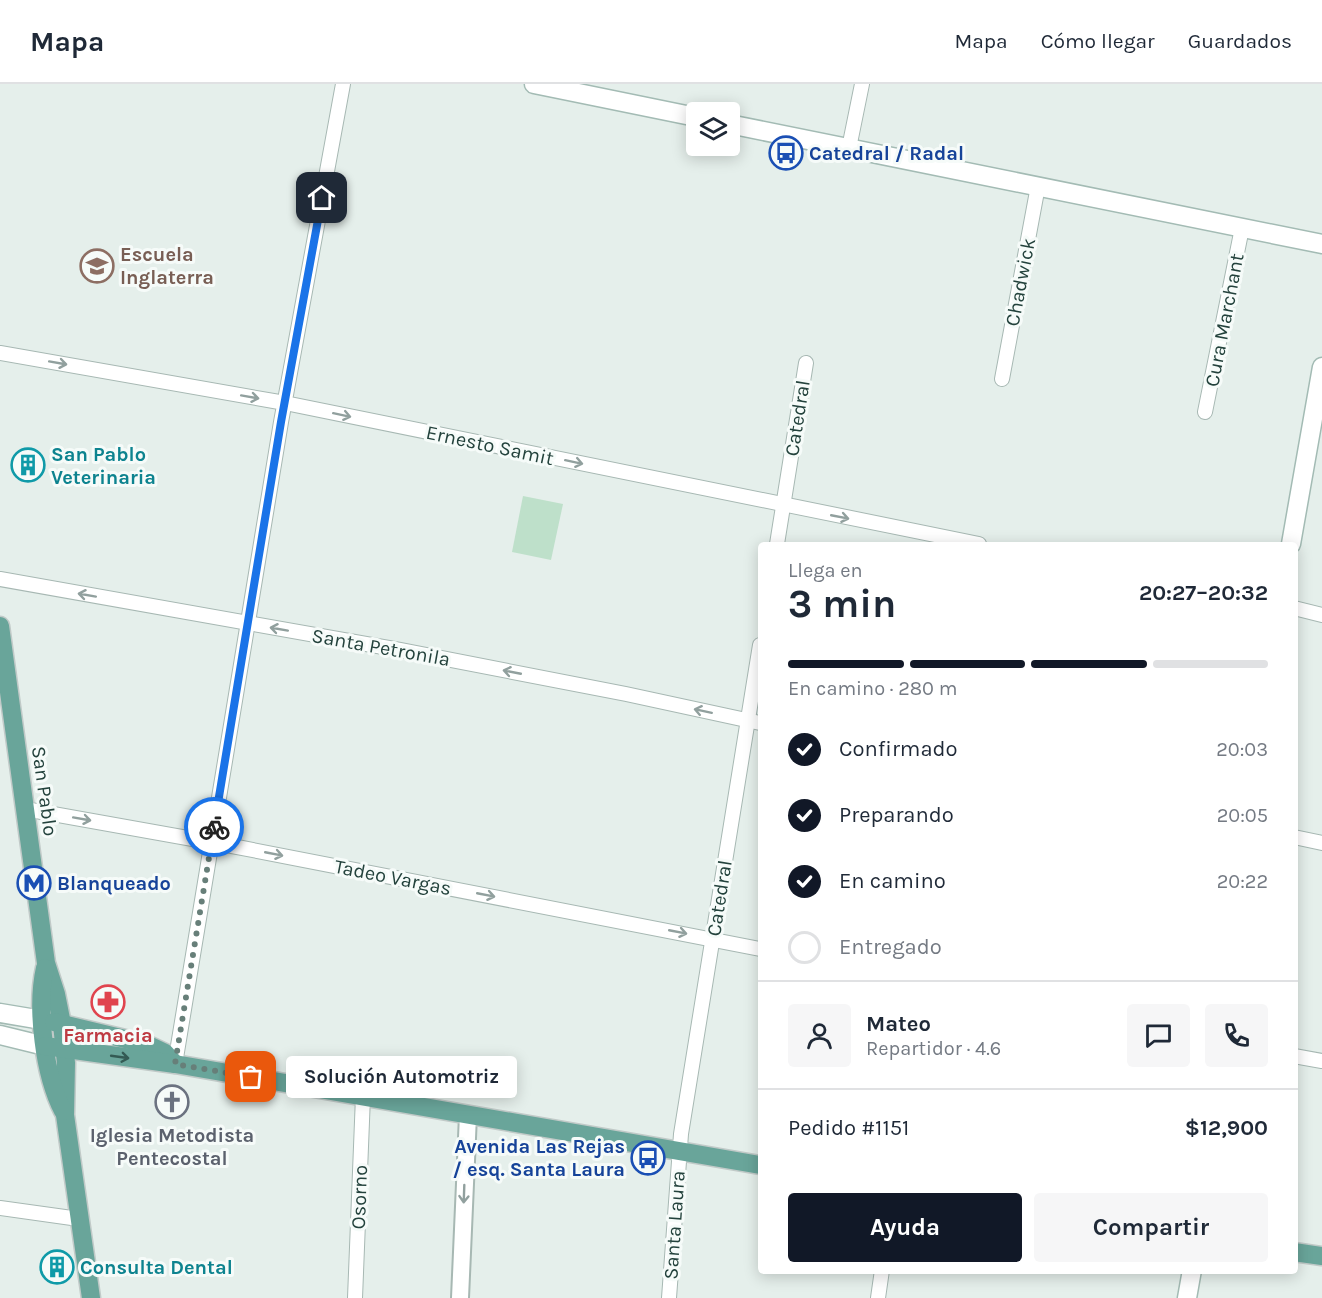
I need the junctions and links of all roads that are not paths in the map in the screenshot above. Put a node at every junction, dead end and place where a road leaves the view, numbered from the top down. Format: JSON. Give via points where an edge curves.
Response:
{"nodes":[{"id":1,"x":343,"y":84,"type":"edge"},
{"id":2,"x":534,"y":84,"type":"edge"},
{"id":3,"x":862,"y":84,"type":"edge"},
{"id":4,"x":686,"y":115,"type":"edge"},
{"id":5,"x":740,"y":126,"type":"edge"},
{"id":6,"x":849,"y":148,"type":"junction"},
{"id":7,"x":1038,"y":186,"type":"junction"},
{"id":8,"x":1242,"y":228,"type":"junction"},
{"id":9,"x":1322,"y":244,"type":"edge"},
{"id":10,"x":0,"y":352,"type":"edge"},
{"id":11,"x":806,"y":363,"type":"dead end"},
{"id":12,"x":1322,"y":367,"type":"edge"},
{"id":13,"x":1002,"y":379,"type":"dead end"},
{"id":14,"x":285,"y":403,"type":"junction"},
{"id":15,"x":1205,"y":412,"type":"dead end"},
{"id":16,"x":783,"y":505,"type":"junction"},
{"id":17,"x":777,"y":542,"type":"edge"},
{"id":18,"x":969,"y":542,"type":"edge"},
{"id":19,"x":1291,"y":542,"type":"edge"},
{"id":20,"x":0,"y":579,"type":"edge"},
{"id":21,"x":1298,"y":609,"type":"edge"},
{"id":22,"x":1322,"y":615,"type":"edge"},
{"id":23,"x":249,"y":623,"type":"junction"},
{"id":24,"x":0,"y":626,"type":"edge"},
{"id":25,"x":758,"y":670,"type":"edge"},
{"id":26,"x":754,"y":721,"type":"edge"},
{"id":27,"x":25,"y":809,"type":"junction"},
{"id":28,"x":1298,"y":838,"type":"edge"},
{"id":29,"x":212,"y":843,"type":"junction"},
{"id":30,"x":1322,"y":843,"type":"edge"},
{"id":31,"x":713,"y":939,"type":"junction"},
{"id":32,"x":758,"y":949,"type":"edge"},
{"id":33,"x":46,"y":963,"type":"junction"},
{"id":34,"x":0,"y":1013,"type":"edge"},
{"id":35,"x":42,"y":1020,"type":"junction"},
{"id":36,"x":63,"y":1024,"type":"junction"},
{"id":37,"x":0,"y":1035,"type":"edge"},
{"id":38,"x":45,"y":1046,"type":"junction"},
{"id":39,"x":65,"y":1049,"type":"junction"},
{"id":40,"x":1298,"y":1057,"type":"edge"},
{"id":41,"x":1322,"y":1061,"type":"edge"},
{"id":42,"x":175,"y":1064,"type":"junction"},
{"id":43,"x":363,"y":1096,"type":"junction"},
{"id":44,"x":468,"y":1115,"type":"junction"},
{"id":45,"x":65,"y":1116,"type":"junction"},
{"id":46,"x":679,"y":1151,"type":"junction"},
{"id":47,"x":758,"y":1165,"type":"edge"},
{"id":48,"x":0,"y":1208,"type":"edge"},
{"id":49,"x":79,"y":1219,"type":"junction"},
{"id":50,"x":1298,"y":1253,"type":"edge"},
{"id":51,"x":1322,"y":1256,"type":"edge"},
{"id":52,"x":881,"y":1274,"type":"edge"},
{"id":53,"x":1191,"y":1274,"type":"edge"},
{"id":54,"x":91,"y":1298,"type":"edge"},
{"id":55,"x":355,"y":1298,"type":"edge"},
{"id":56,"x":460,"y":1298,"type":"edge"},
{"id":57,"x":669,"y":1298,"type":"edge"},
{"id":58,"x":878,"y":1298,"type":"edge"},
{"id":59,"x":1187,"y":1298,"type":"edge"}],
"edges":[{"from":1,"to":14,"type":"street"},
{"from":2,"to":4,"type":"main road"},
{"from":3,"to":6,"type":"street"},
{"from":5,"to":6,"type":"main road"},
{"from":6,"to":7,"type":"main road"},
{"from":7,"to":8,"type":"main road"},
{"from":7,"to":13,"type":"street","name":"Chadwick"},
{"from":8,"to":9,"type":"main road"},
{"from":8,"to":15,"type":"street","name":"Cura Marchant"},
{"from":10,"to":14,"type":"street","name":"Ernesto Samit","one_way":true},
{"from":11,"to":16,"type":"street","name":"Catedral"},
{"from":12,"to":19,"type":"main road"},
{"from":14,"to":16,"type":"street","name":"Ernesto Samit","one_way":true},
{"from":14,"to":23,"type":"street"},
{"from":16,"to":17,"type":"street","name":"Catedral"},
{"from":16,"to":18,"type":"street","name":"Ernesto Samit","one_way":true},
{"from":23,"to":20,"type":"street","name":"Santa Petronila","one_way":true},
{"from":21,"to":22,"type":"street"},
{"from":26,"to":23,"type":"street","name":"Santa Petronila","one_way":true},
{"from":23,"to":29,"type":"street"},
{"from":24,"to":27,"type":"main road","name":"San Pablo"},
{"from":25,"to":26,"type":"street","name":"Catedral"},
{"from":26,"to":31,"type":"street","name":"Catedral"},
{"from":27,"to":29,"type":"street","name":"Tadeo Vargas","one_way":true},
{"from":27,"to":33,"type":"main road","name":"San Pablo"},
{"from":28,"to":30,"type":"street"},
{"from":29,"to":31,"type":"street","name":"Tadeo Vargas","one_way":true},
{"from":29,"to":42,"type":"street"},
{"from":31,"to":32,"type":"street","name":"Tadeo Vargas"},
{"from":31,"to":46,"type":"street","name":"Catedral"},
{"from":33,"to":35,"type":"main road","name":"San Pablo"},
{"from":33,"to":36,"type":"main road","name":"San Pablo"},
{"from":34,"to":35,"type":"main road"},
{"from":35,"to":36,"type":"main road"},
{"from":35,"to":38,"type":"main road","name":"San Pablo"},
{"from":36,"to":39,"type":"main road","name":"San Pablo"},
{"from":36,"to":42,"type":"main road","via":[[146,1044],[165,1053]]},
{"from":37,"to":38,"type":"main road"},
{"from":38,"to":39,"type":"main road"},
{"from":38,"to":45,"type":"main road","name":"San Pablo","via":[[50,1079]]},
{"from":39,"to":42,"type":"main road","one_way":true},
{"from":39,"to":45,"type":"main road","name":"San Pablo"},
{"from":40,"to":41,"type":"street"},
{"from":42,"to":43,"type":"main road"},
{"from":43,"to":44,"type":"main road"},
{"from":43,"to":55,"type":"street","name":"Osorno"},
{"from":44,"to":46,"type":"main road"},
{"from":44,"to":56,"type":"street","one_way":true},
{"from":45,"to":49,"type":"main road","name":"San Pablo"},
{"from":46,"to":47,"type":"main road"},
{"from":46,"to":57,"type":"street","name":"Santa Laura"},
{"from":48,"to":49,"type":"street"},
{"from":49,"to":54,"type":"main road","name":"San Pablo"},
{"from":50,"to":51,"type":"main road"},
{"from":52,"to":58,"type":"street"},
{"from":53,"to":59,"type":"main road"}]}
